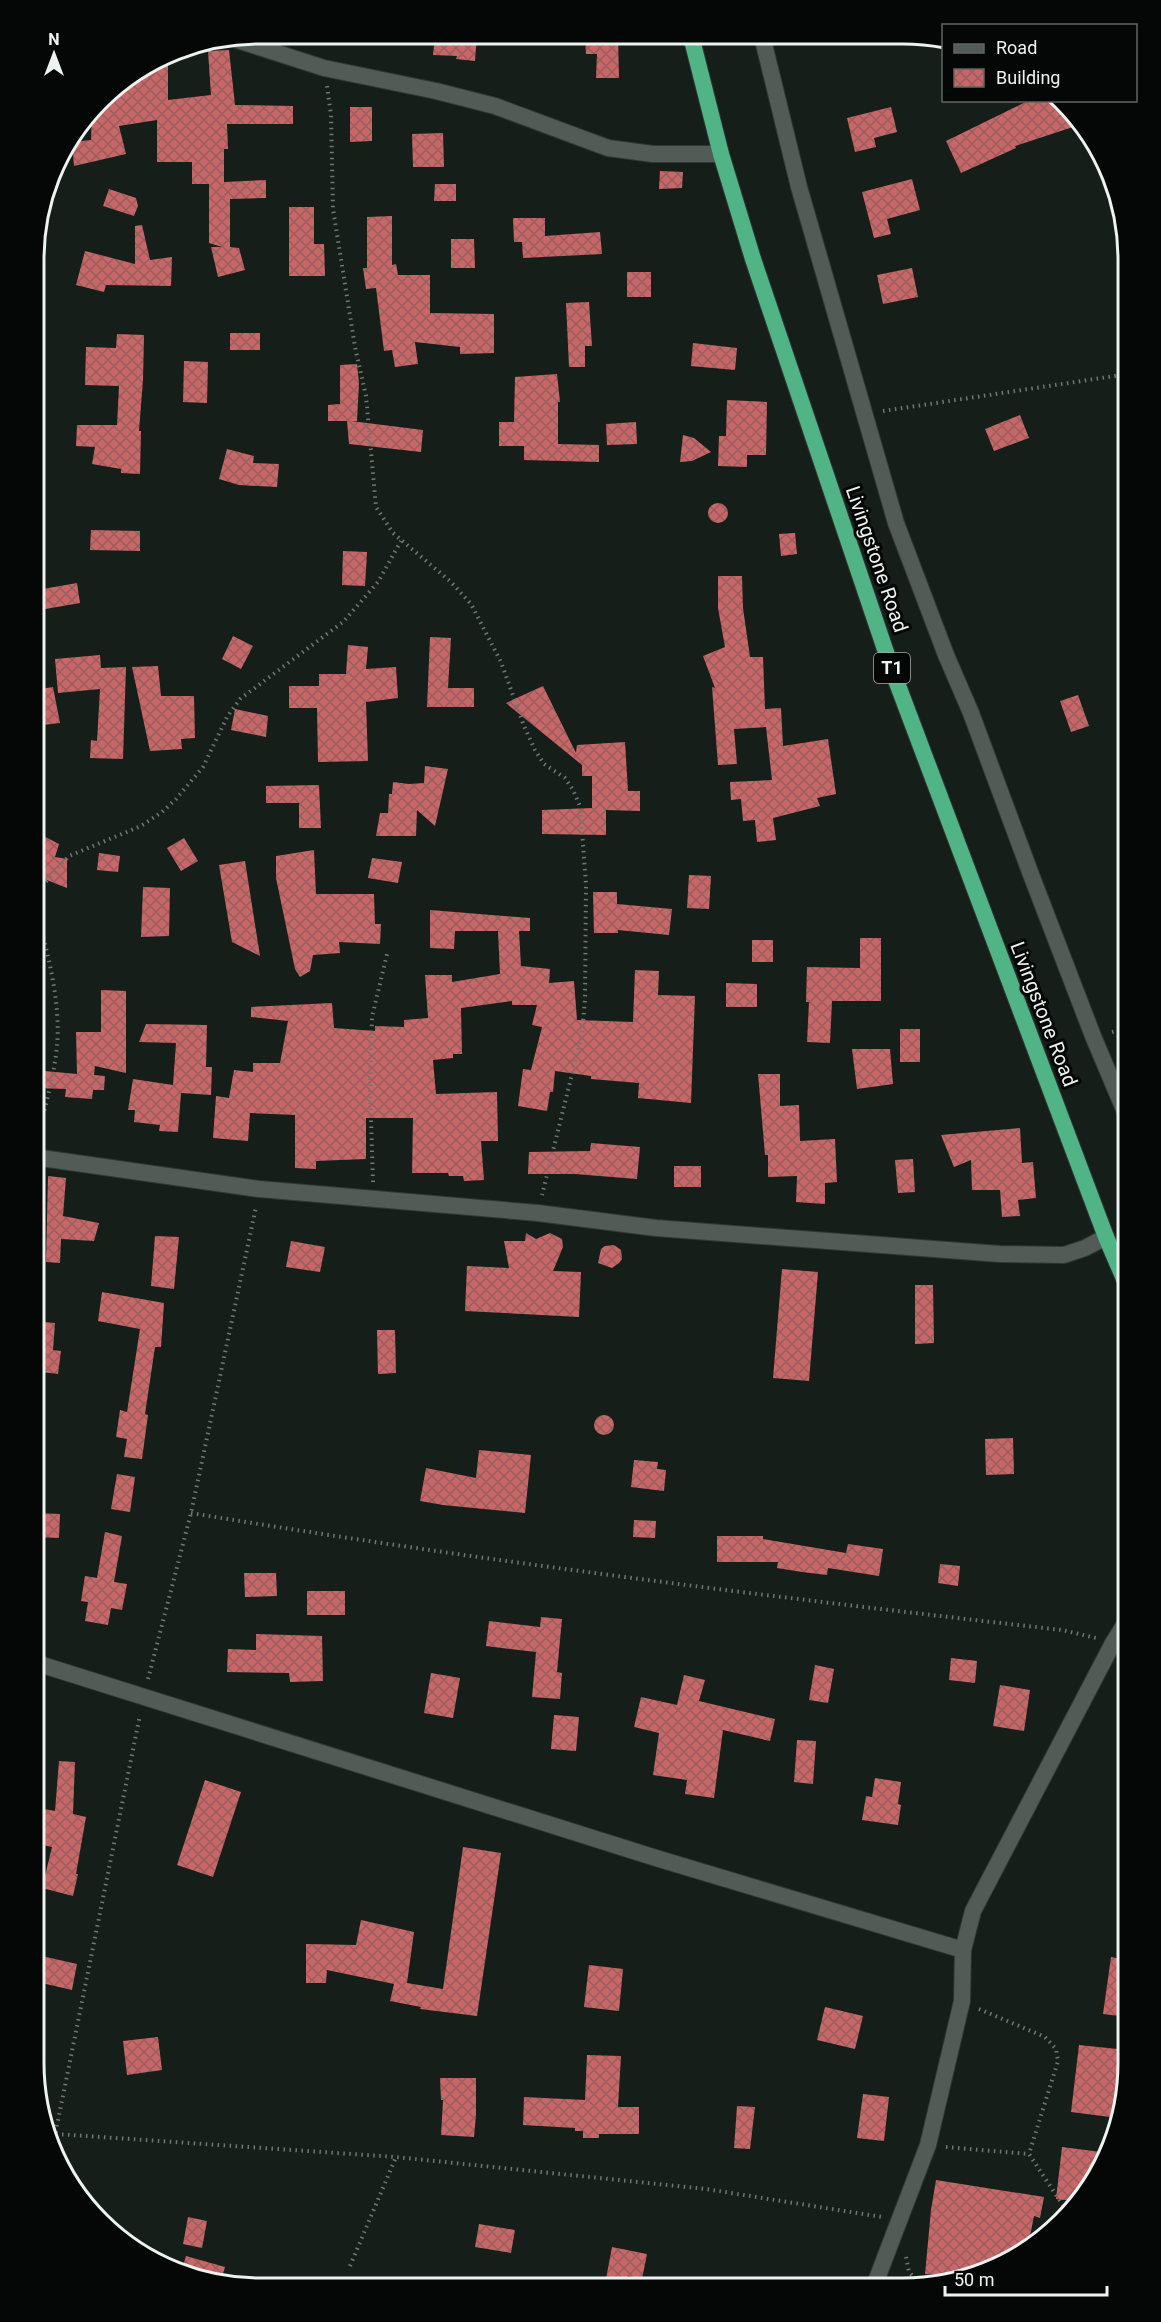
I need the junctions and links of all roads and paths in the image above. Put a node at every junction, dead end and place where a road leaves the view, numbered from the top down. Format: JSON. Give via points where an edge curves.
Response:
{"nodes":[{"id":1,"x":250,"y":44,"type":"edge"},
{"id":2,"x":693,"y":44,"type":"edge"},
{"id":3,"x":764,"y":44,"type":"edge"},
{"id":4,"x":324,"y":68,"type":"junction"},
{"id":5,"x":721,"y":154,"type":"junction"},
{"id":6,"x":1118,"y":375,"type":"edge"},
{"id":7,"x":864,"y":415,"type":"junction"},
{"id":8,"x":401,"y":541,"type":"junction"},
{"id":9,"x":44,"y":884,"type":"edge"},
{"id":10,"x":44,"y":938,"type":"edge"},
{"id":11,"x":388,"y":950,"type":"dead end"},
{"id":12,"x":1118,"y":1094,"type":"edge"},
{"id":13,"x":44,"y":1108,"type":"edge"},
{"id":14,"x":44,"y":1153,"type":"edge"},
{"id":15,"x":260,"y":1189,"type":"junction"},
{"id":16,"x":374,"y":1198,"type":"junction"},
{"id":17,"x":538,"y":1213,"type":"junction"},
{"id":18,"x":1106,"y":1237,"type":"junction"},
{"id":19,"x":1118,"y":1265,"type":"edge"},
{"id":20,"x":191,"y":1513,"type":"junction"},
{"id":21,"x":1118,"y":1635,"type":"edge"},
{"id":22,"x":1113,"y":1643,"type":"junction"},
{"id":23,"x":44,"y":1665,"type":"edge"},
{"id":24,"x":144,"y":1696,"type":"junction"},
{"id":25,"x":963,"y":1950,"type":"junction"},
{"id":26,"x":962,"y":2001,"type":"junction"},
{"id":27,"x":56,"y":2134,"type":"joint"},
{"id":28,"x":928,"y":2145,"type":"junction"},
{"id":29,"x":1029,"y":2154,"type":"junction"},
{"id":30,"x":396,"y":2157,"type":"junction"},
{"id":31,"x":1063,"y":2206,"type":"edge"},
{"id":32,"x":899,"y":2220,"type":"junction"},
{"id":33,"x":350,"y":2266,"type":"dead end"},
{"id":34,"x":877,"y":2278,"type":"edge"}],
"edges":[{"from":1,"to":4,"type":"street"},
{"from":2,"to":5,"type":"highway","name":"Livingstone Road","number":"T1"},
{"from":3,"to":7,"type":"street","via":[[802,199]]},
{"from":4,"to":5,"type":"street","via":[[495,106],[608,148],[653,154]]},
{"from":4,"to":8,"type":"path","via":[[331,114],[333,209],[366,396],[376,507]]},
{"from":5,"to":18,"type":"highway","name":"Livingstone Road","number":"T1","via":[[891,667]]},
{"from":6,"to":7,"type":"path"},
{"from":7,"to":12,"type":"street","via":[[896,523]]},
{"from":8,"to":9,"type":"path","via":[[378,582],[343,622],[240,699],[226,717],[203,767],[176,799],[141,826],[69,856]]},
{"from":8,"to":17,"type":"path","via":[[452,582],[471,604],[501,662],[535,750],[544,764],[565,778],[580,806],[586,884],[582,1034]]},
{"from":10,"to":13,"type":"path","via":[[57,1047]]},
{"from":11,"to":16,"type":"path","via":[[372,1017]]},
{"from":14,"to":15,"type":"street"},
{"from":15,"to":16,"type":"street"},
{"from":15,"to":20,"type":"path"},
{"from":16,"to":17,"type":"street"},
{"from":17,"to":18,"type":"street","via":[[656,1228],[1000,1254],[1064,1255]]},
{"from":18,"to":19,"type":"highway","name":"Livingstone Road","number":"T1"},
{"from":20,"to":22,"type":"path","via":[[572,1570],[1062,1630]]},
{"from":20,"to":24,"type":"path"},
{"from":21,"to":22,"type":"street"},
{"from":22,"to":25,"type":"street","via":[[974,1911]]},
{"from":23,"to":24,"type":"street"},
{"from":24,"to":25,"type":"street","via":[[656,1858]]},
{"from":24,"to":27,"type":"path"},
{"from":25,"to":26,"type":"street"},
{"from":26,"to":28,"type":"street"},
{"from":26,"to":29,"type":"path","via":[[1045,2037],[1056,2049],[1058,2061]]},
{"from":27,"to":30,"type":"path"},
{"from":28,"to":29,"type":"path"},
{"from":28,"to":32,"type":"street"},
{"from":29,"to":31,"type":"path"},
{"from":30,"to":32,"type":"path","via":[[706,2189]]},
{"from":30,"to":33,"type":"path"},
{"from":32,"to":34,"type":"street"}]}
